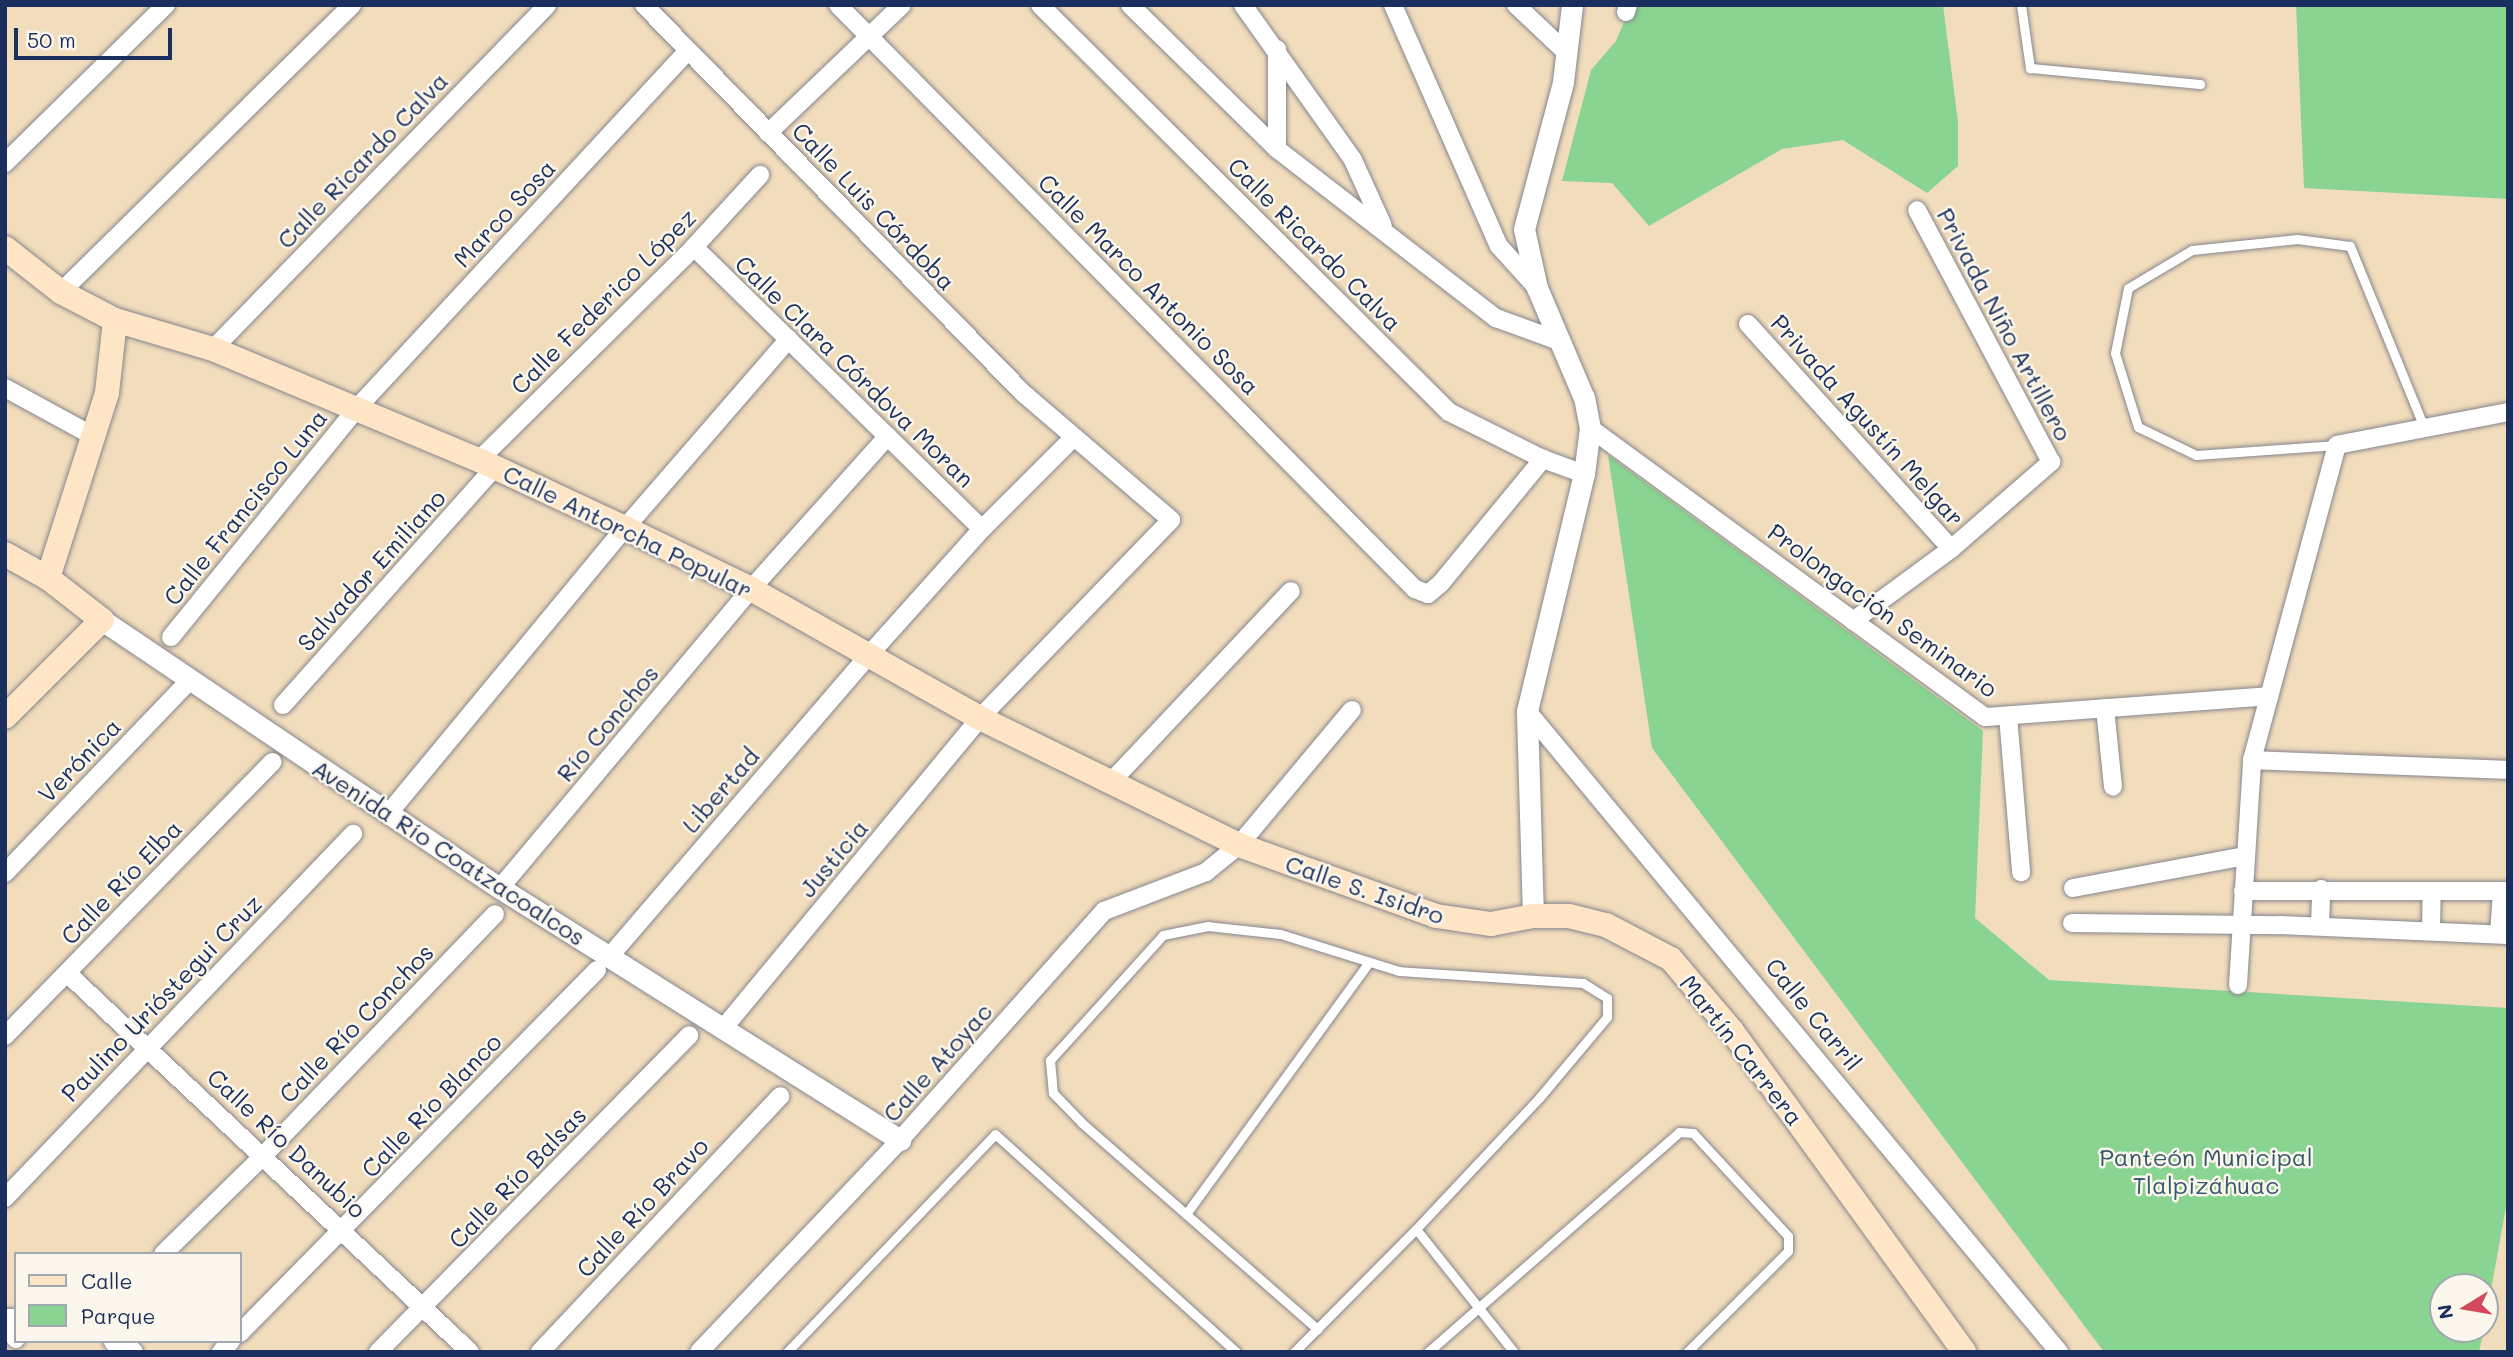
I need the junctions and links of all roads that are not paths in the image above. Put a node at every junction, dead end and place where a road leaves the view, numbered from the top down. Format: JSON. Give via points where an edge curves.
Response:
{"nodes":[{"id":1,"x":166,"y":5,"type":"edge"},
{"id":2,"x":352,"y":5,"type":"edge"},
{"id":3,"x":547,"y":5,"type":"edge"},
{"id":4,"x":643,"y":5,"type":"edge"},
{"id":5,"x":838,"y":5,"type":"edge"},
{"id":6,"x":902,"y":5,"type":"edge"},
{"id":7,"x":1040,"y":5,"type":"edge"},
{"id":8,"x":1130,"y":5,"type":"edge"},
{"id":9,"x":1243,"y":5,"type":"edge"},
{"id":10,"x":1392,"y":5,"type":"edge"},
{"id":11,"x":1516,"y":5,"type":"edge"},
{"id":12,"x":1572,"y":5,"type":"edge"},
{"id":13,"x":2021,"y":5,"type":"edge"},
{"id":14,"x":871,"y":38,"type":"junction"},
{"id":15,"x":1277,"y":49,"type":"junction"},
{"id":16,"x":688,"y":51,"type":"junction"},
{"id":17,"x":1568,"y":54,"type":"junction"},
{"id":18,"x":2200,"y":84,"type":"dead end"},
{"id":19,"x":768,"y":133,"type":"junction"},
{"id":20,"x":1277,"y":149,"type":"junction"},
{"id":21,"x":5,"y":163,"type":"edge"},
{"id":22,"x":760,"y":175,"type":"dead end"},
{"id":23,"x":1917,"y":211,"type":"dead end"},
{"id":24,"x":1385,"y":229,"type":"junction"},
{"id":25,"x":694,"y":247,"type":"junction"},
{"id":26,"x":5,"y":248,"type":"edge"},
{"id":27,"x":1537,"y":288,"type":"junction"},
{"id":28,"x":61,"y":292,"type":"junction"},
{"id":29,"x":116,"y":320,"type":"junction"},
{"id":30,"x":1748,"y":324,"type":"dead end"},
{"id":31,"x":789,"y":339,"type":"junction"},
{"id":32,"x":1562,"y":342,"type":"junction"},
{"id":33,"x":213,"y":349,"type":"junction"},
{"id":34,"x":5,"y":388,"type":"edge"},
{"id":35,"x":357,"y":408,"type":"junction"},
{"id":36,"x":2508,"y":412,"type":"edge"},
{"id":37,"x":2424,"y":427,"type":"junction"},
{"id":38,"x":1590,"y":428,"type":"junction"},
{"id":39,"x":888,"y":436,"type":"junction"},
{"id":40,"x":95,"y":438,"type":"junction"},
{"id":41,"x":1072,"y":439,"type":"junction"},
{"id":42,"x":2337,"y":445,"type":"junction"},
{"id":43,"x":1543,"y":460,"type":"junction"},
{"id":44,"x":486,"y":464,"type":"junction"},
{"id":45,"x":1584,"y":474,"type":"junction"},
{"id":46,"x":1171,"y":520,"type":"joint"},
{"id":47,"x":625,"y":528,"type":"junction"},
{"id":48,"x":982,"y":529,"type":"junction"},
{"id":49,"x":1951,"y":549,"type":"junction"},
{"id":50,"x":5,"y":554,"type":"edge"},
{"id":51,"x":48,"y":578,"type":"junction"},
{"id":52,"x":751,"y":589,"type":"junction"},
{"id":53,"x":1291,"y":591,"type":"dead end"},
{"id":54,"x":102,"y":620,"type":"junction"},
{"id":55,"x":1853,"y":621,"type":"junction"},
{"id":56,"x":171,"y":637,"type":"dead end"},
{"id":57,"x":868,"y":656,"type":"junction"},
{"id":58,"x":189,"y":681,"type":"junction"},
{"id":59,"x":2269,"y":696,"type":"junction"},
{"id":60,"x":283,"y":705,"type":"dead end"},
{"id":61,"x":2105,"y":708,"type":"junction"},
{"id":62,"x":1352,"y":710,"type":"dead end"},
{"id":63,"x":1527,"y":710,"type":"junction"},
{"id":64,"x":2008,"y":716,"type":"junction"},
{"id":65,"x":5,"y":717,"type":"edge"},
{"id":66,"x":981,"y":718,"type":"junction"},
{"id":67,"x":2252,"y":760,"type":"junction"},
{"id":68,"x":272,"y":762,"type":"dead end"},
{"id":69,"x":2508,"y":769,"type":"edge"},
{"id":70,"x":1109,"y":784,"type":"junction"},
{"id":71,"x":2113,"y":787,"type":"dead end"},
{"id":72,"x":388,"y":814,"type":"junction"},
{"id":73,"x":353,"y":834,"type":"dead end"},
{"id":74,"x":1239,"y":845,"type":"junction"},
{"id":75,"x":2245,"y":856,"type":"junction"},
{"id":76,"x":2021,"y":872,"type":"dead end"},
{"id":77,"x":5,"y":873,"type":"edge"},
{"id":78,"x":500,"y":888,"type":"junction"},
{"id":79,"x":2073,"y":888,"type":"dead end"},
{"id":80,"x":2321,"y":889,"type":"junction"},
{"id":81,"x":2243,"y":891,"type":"junction"},
{"id":82,"x":2505,"y":891,"type":"edge"},
{"id":83,"x":2432,"y":892,"type":"junction"},
{"id":84,"x":495,"y":914,"type":"dead end"},
{"id":85,"x":1533,"y":916,"type":"junction"},
{"id":86,"x":2072,"y":923,"type":"dead end"},
{"id":87,"x":2241,"y":925,"type":"junction"},
{"id":88,"x":2320,"y":926,"type":"junction"},
{"id":89,"x":2431,"y":931,"type":"junction"},
{"id":90,"x":2503,"y":934,"type":"edge"},
{"id":91,"x":1369,"y":962,"type":"junction"},
{"id":92,"x":603,"y":963,"type":"junction"},
{"id":93,"x":67,"y":973,"type":"junction"},
{"id":94,"x":2238,"y":985,"type":"dead end"},
{"id":95,"x":723,"y":1029,"type":"junction"},
{"id":96,"x":689,"y":1035,"type":"dead end"},
{"id":97,"x":5,"y":1036,"type":"edge"},
{"id":98,"x":147,"y":1047,"type":"junction"},
{"id":99,"x":780,"y":1096,"type":"dead end"},
{"id":100,"x":900,"y":1140,"type":"junction"},
{"id":101,"x":263,"y":1156,"type":"junction"},
{"id":102,"x":5,"y":1198,"type":"edge"},
{"id":103,"x":1186,"y":1214,"type":"junction"},
{"id":104,"x":1416,"y":1228,"type":"junction"},
{"id":105,"x":344,"y":1229,"type":"junction"},
{"id":106,"x":165,"y":1252,"type":"edge"},
{"id":107,"x":426,"y":1306,"type":"junction"},
{"id":108,"x":1478,"y":1307,"type":"junction"},
{"id":109,"x":1317,"y":1329,"type":"junction"},
{"id":110,"x":242,"y":1331,"type":"edge"},
{"id":111,"x":378,"y":1352,"type":"edge"},
{"id":112,"x":470,"y":1352,"type":"edge"},
{"id":113,"x":540,"y":1352,"type":"edge"},
{"id":114,"x":699,"y":1352,"type":"edge"},
{"id":115,"x":787,"y":1352,"type":"edge"},
{"id":116,"x":1236,"y":1352,"type":"edge"},
{"id":117,"x":1294,"y":1352,"type":"edge"},
{"id":118,"x":1428,"y":1352,"type":"edge"},
{"id":119,"x":1514,"y":1352,"type":"edge"},
{"id":120,"x":1687,"y":1352,"type":"edge"},
{"id":121,"x":1964,"y":1352,"type":"edge"},
{"id":122,"x":2059,"y":1352,"type":"edge"}],
"edges":[{"from":1,"to":21,"type":"street"},
{"from":2,"to":28,"type":"street"},
{"from":3,"to":33,"type":"street","name":"Calle Ricardo Calva"},
{"from":4,"to":16,"type":"street","name":"Calle Luis Córdoba"},
{"from":5,"to":14,"type":"street","name":"Calle Marco Antonio Sosa"},
{"from":6,"to":14,"type":"street"},
{"from":7,"to":43,"type":"street","name":"Calle Ricardo Calva","via":[[1448,412]]},
{"from":8,"to":20,"type":"street"},
{"from":9,"to":15,"type":"street"},
{"from":10,"to":27,"type":"street","via":[[1499,246]]},
{"from":11,"to":17,"type":"street"},
{"from":12,"to":17,"type":"street"},
{"from":13,"to":18,"type":"lane","via":[[2030,68]]},
{"from":14,"to":19,"type":"street"},
{"from":14,"to":43,"type":"street","name":"Calle Marco Antonio Sosa","via":[[1415,589],[1428,594]]},
{"from":15,"to":20,"type":"street"},
{"from":15,"to":24,"type":"street","via":[[1353,160]]},
{"from":16,"to":19,"type":"street","name":"Calle Luis Córdoba"},
{"from":16,"to":35,"type":"street","name":"Marco Sosa"},
{"from":17,"to":27,"type":"street","via":[[1524,229]]},
{"from":19,"to":41,"type":"street","name":"Calle Luis Córdoba"},
{"from":20,"to":24,"type":"street"},
{"from":22,"to":25,"type":"street","name":"Calle Federico López"},
{"from":23,"to":49,"type":"street","name":"Privada Niño Artillero","via":[[2051,462]]},
{"from":24,"to":32,"type":"street","via":[[1496,318]]},
{"from":25,"to":31,"type":"street","name":"Calle Clara Córdova Moran"},
{"from":25,"to":44,"type":"street","name":"Calle Federico López"},
{"from":26,"to":28,"type":"main road","name":"Calle Antorcha Popular"},
{"from":27,"to":32,"type":"street"},
{"from":28,"to":29,"type":"main road","name":"Calle Antorcha Popular"},
{"from":29,"to":33,"type":"main road","name":"Calle Antorcha Popular"},
{"from":29,"to":40,"type":"main road","via":[[107,393]]},
{"from":30,"to":49,"type":"street","name":"Privada Agustín Melgar"},
{"from":31,"to":39,"type":"street","name":"Calle Clara Córdova Moran"},
{"from":31,"to":47,"type":"street"},
{"from":32,"to":38,"type":"street"},
{"from":33,"to":35,"type":"main road","name":"Calle Antorcha Popular"},
{"from":34,"to":40,"type":"street"},
{"from":35,"to":44,"type":"main road","name":"Calle Antorcha Popular"},
{"from":35,"to":56,"type":"street","name":"Calle Francisco Luna"},
{"from":36,"to":37,"type":"street"},
{"from":37,"to":42,"type":"street"},
{"from":37,"to":42,"type":"lane","via":[[2350,246],[2297,239],[2192,250],[2128,288],[2115,353],[2138,427],[2196,455]]},
{"from":38,"to":45,"type":"street"},
{"from":38,"to":55,"type":"street","name":"Prolongación Seminario"},
{"from":39,"to":48,"type":"street","name":"Calle Clara Córdova Moran"},
{"from":39,"to":52,"type":"street","name":"Río Conchos"},
{"from":40,"to":51,"type":"main road"},
{"from":41,"to":46,"type":"street","name":"Calle Luis Córdoba"},
{"from":41,"to":48,"type":"street","name":"Libertad"},
{"from":42,"to":59,"type":"street"},
{"from":43,"to":45,"type":"street","name":"Calle Ricardo Calva"},
{"from":44,"to":47,"type":"main road","name":"Calle Antorcha Popular"},
{"from":44,"to":60,"type":"street","name":"Salvador Emiliano"},
{"from":45,"to":63,"type":"street"},
{"from":46,"to":66,"type":"street","name":"Justicia"},
{"from":47,"to":52,"type":"main road","name":"Calle Antorcha Popular"},
{"from":47,"to":72,"type":"street"},
{"from":48,"to":57,"type":"street","name":"Libertad"},
{"from":49,"to":55,"type":"street"},
{"from":50,"to":51,"type":"main road","name":"Avenida Río Coatzacoalcos"},
{"from":51,"to":54,"type":"main road","name":"Avenida Río Coatzacoalcos"},
{"from":52,"to":57,"type":"main road","name":"Calle Antorcha Popular"},
{"from":52,"to":78,"type":"street","name":"Río Conchos"},
{"from":53,"to":70,"type":"street"},
{"from":54,"to":58,"type":"street","name":"Avenida Río Coatzacoalcos"},
{"from":54,"to":65,"type":"main road"},
{"from":55,"to":64,"type":"street","name":"Prolongación Seminario","via":[[1984,718]]},
{"from":57,"to":66,"type":"main road","name":"Calle Antorcha Popular"},
{"from":57,"to":92,"type":"street","name":"Libertad"},
{"from":58,"to":72,"type":"street","name":"Avenida Río Coatzacoalcos"},
{"from":58,"to":77,"type":"street","name":"Verónica"},
{"from":59,"to":61,"type":"street","name":"Prolongación Seminario"},
{"from":59,"to":67,"type":"street"},
{"from":61,"to":64,"type":"street","name":"Prolongación Seminario"},
{"from":61,"to":71,"type":"street"},
{"from":62,"to":74,"type":"street","name":"Calle Atoyac"},
{"from":63,"to":85,"type":"street"},
{"from":63,"to":122,"type":"street","name":"Calle Carril"},
{"from":64,"to":76,"type":"street"},
{"from":66,"to":70,"type":"main road","name":"Calle Antorcha Popular"},
{"from":66,"to":95,"type":"street","name":"Justicia"},
{"from":67,"to":69,"type":"street"},
{"from":67,"to":75,"type":"street"},
{"from":68,"to":93,"type":"street","name":"Calle Río Elba"},
{"from":70,"to":74,"type":"main road","name":"Calle Antorcha Popular"},
{"from":72,"to":78,"type":"street","name":"Avenida Río Coatzacoalcos"},
{"from":73,"to":98,"type":"street","name":"Paulino Urióstegui Cruz"},
{"from":74,"to":85,"type":"main road","name":"Calle S. Isidro","via":[[1436,916],[1491,925]]},
{"from":74,"to":100,"type":"street","name":"Calle Atoyac","via":[[1206,872],[1104,911]]},
{"from":75,"to":79,"type":"street"},
{"from":75,"to":81,"type":"street"},
{"from":78,"to":92,"type":"street","name":"Avenida Río Coatzacoalcos"},
{"from":80,"to":81,"type":"street"},
{"from":80,"to":83,"type":"street"},
{"from":80,"to":88,"type":"street"},
{"from":81,"to":87,"type":"street"},
{"from":82,"to":83,"type":"street"},
{"from":82,"to":90,"type":"street"},
{"from":83,"to":89,"type":"street"},
{"from":84,"to":101,"type":"street","name":"Calle Río Conchos"},
{"from":85,"to":121,"type":"main road","name":"Martín Carrera","via":[[1569,916],[1606,925],[1671,959],[1732,1031]]},
{"from":86,"to":87,"type":"street"},
{"from":87,"to":88,"type":"street"},
{"from":87,"to":94,"type":"street"},
{"from":88,"to":89,"type":"street"},
{"from":89,"to":90,"type":"street"},
{"from":91,"to":103,"type":"lane"},
{"from":91,"to":103,"type":"lane","via":[[1280,933],[1208,926],[1163,935],[1050,1060],[1053,1093]]},
{"from":91,"to":104,"type":"lane","via":[[1399,971],[1583,983],[1607,998],[1607,1017]]},
{"from":92,"to":95,"type":"street","name":"Avenida Río Coatzacoalcos"},
{"from":92,"to":105,"type":"street","name":"Calle Río Blanco"},
{"from":93,"to":97,"type":"street","name":"Calle Río Elba"},
{"from":93,"to":98,"type":"street","name":"Calle Río Danubio"},
{"from":95,"to":100,"type":"street","name":"Avenida Río Coatzacoalcos"},
{"from":96,"to":107,"type":"street","name":"Calle Río Balsas"},
{"from":98,"to":101,"type":"street","name":"Calle Río Danubio"},
{"from":98,"to":102,"type":"street","name":"Paulino Urióstegui Cruz"},
{"from":99,"to":113,"type":"street","name":"Calle Río Bravo"},
{"from":100,"to":114,"type":"street","name":"Calle Atoyac"},
{"from":101,"to":105,"type":"street","name":"Calle Río Danubio"},
{"from":101,"to":106,"type":"street","name":"Calle Río Conchos"},
{"from":103,"to":109,"type":"lane"},
{"from":104,"to":108,"type":"lane"},
{"from":104,"to":109,"type":"lane"},
{"from":105,"to":107,"type":"street","name":"Calle Río Danubio"},
{"from":105,"to":110,"type":"street","name":"Calle Río Blanco"},
{"from":107,"to":111,"type":"street","name":"Calle Río Balsas"},
{"from":107,"to":112,"type":"street","name":"Calle Río Danubio"},
{"from":108,"to":118,"type":"lane"},
{"from":108,"to":119,"type":"lane"},
{"from":108,"to":120,"type":"lane","via":[[1679,1132],[1693,1133],[1788,1236],[1788,1251]]},
{"from":109,"to":117,"type":"lane"},
{"from":115,"to":116,"type":"lane","via":[[995,1134]]}]}
